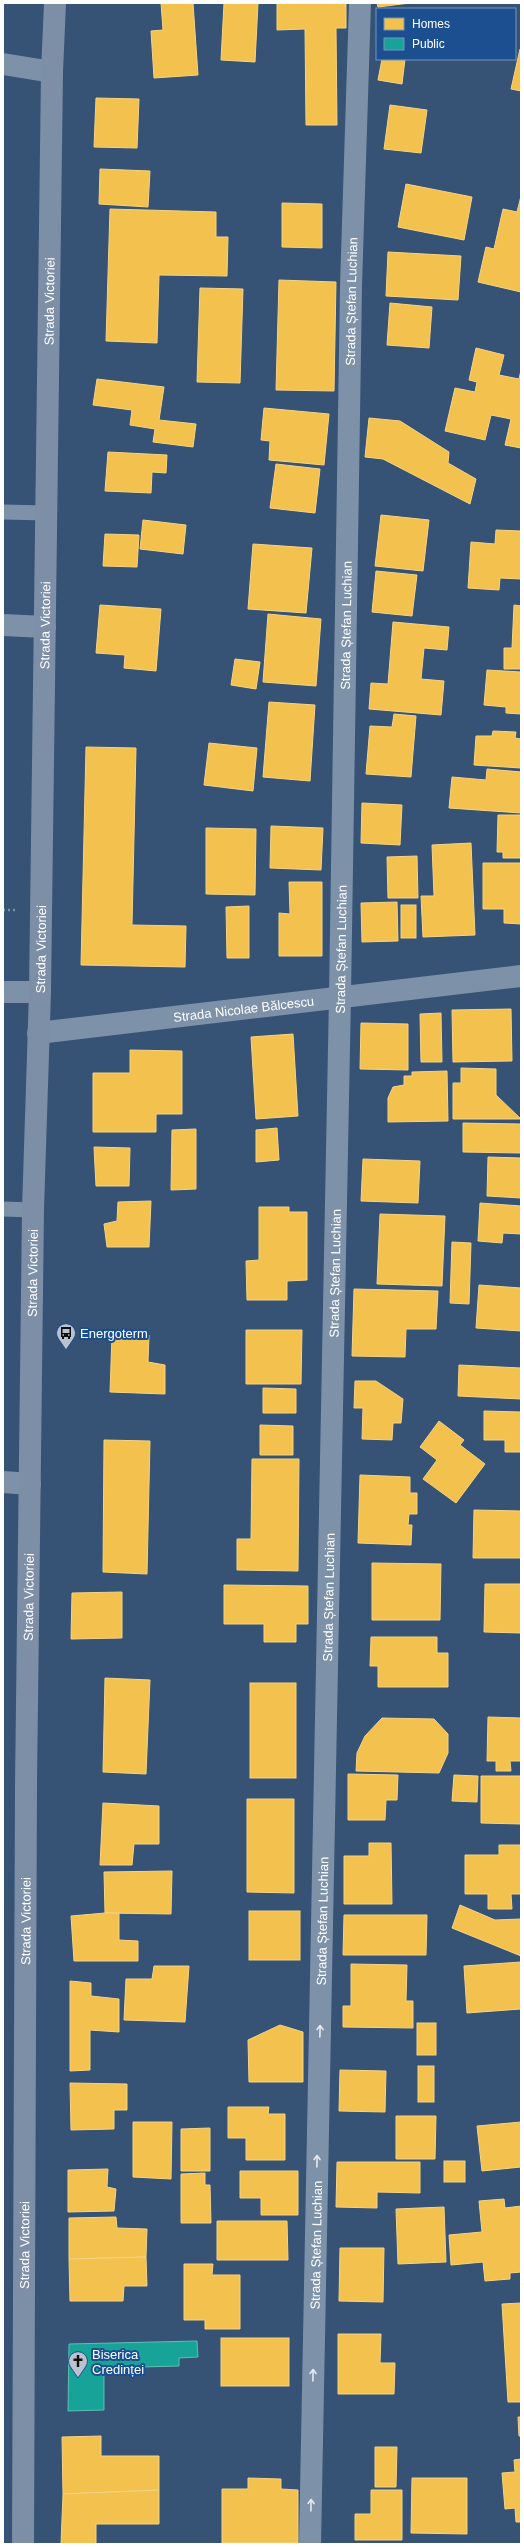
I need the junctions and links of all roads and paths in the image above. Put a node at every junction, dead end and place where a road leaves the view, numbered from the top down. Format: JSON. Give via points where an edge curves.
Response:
{"nodes":[{"id":1,"x":56,"y":3,"type":"edge"},
{"id":2,"x":360,"y":3,"type":"edge"},
{"id":3,"x":3,"y":64,"type":"edge"},
{"id":4,"x":52,"y":72,"type":"junction"},
{"id":5,"x":3,"y":512,"type":"edge"},
{"id":6,"x":47,"y":513,"type":"junction"},
{"id":7,"x":3,"y":626,"type":"edge"},
{"id":8,"x":45,"y":627,"type":"junction"},
{"id":9,"x":521,"y":976,"type":"edge"},
{"id":10,"x":3,"y":992,"type":"edge"},
{"id":11,"x":40,"y":992,"type":"junction"},
{"id":12,"x":340,"y":996,"type":"junction"},
{"id":13,"x":38,"y":1033,"type":"junction"},
{"id":14,"x":3,"y":1210,"type":"edge"},
{"id":15,"x":33,"y":1210,"type":"junction"},
{"id":16,"x":3,"y":1482,"type":"edge"},
{"id":17,"x":30,"y":1484,"type":"junction"},
{"id":18,"x":23,"y":2544,"type":"edge"},
{"id":19,"x":310,"y":2544,"type":"edge"}],
"edges":[{"from":1,"to":4,"type":"main road","name":"Strada Victoriei"},
{"from":2,"to":12,"type":"street","name":"Strada Ștefan Luchian","via":[[351,286]]},
{"from":3,"to":4,"type":"street"},
{"from":4,"to":6,"type":"main road","name":"Strada Victoriei"},
{"from":5,"to":6,"type":"lane"},
{"from":6,"to":8,"type":"main road","name":"Strada Victoriei"},
{"from":7,"to":8,"type":"street"},
{"from":8,"to":11,"type":"main road","name":"Strada Victoriei"},
{"from":9,"to":12,"type":"street","name":"Strada Nicolae Bălcescu"},
{"from":10,"to":11,"type":"street"},
{"from":11,"to":13,"type":"main road","name":"Strada Victoriei"},
{"from":12,"to":13,"type":"street","name":"Strada Nicolae Bălcescu"},
{"from":19,"to":12,"type":"street","name":"Strada Ștefan Luchian","one_way":true},
{"from":13,"to":15,"type":"main road","name":"Strada Victoriei"},
{"from":14,"to":15,"type":"lane"},
{"from":15,"to":17,"type":"main road","name":"Strada Victoriei"},
{"from":16,"to":17,"type":"street"},
{"from":17,"to":18,"type":"main road","name":"Strada Victoriei","via":[[26,1786]]}]}
